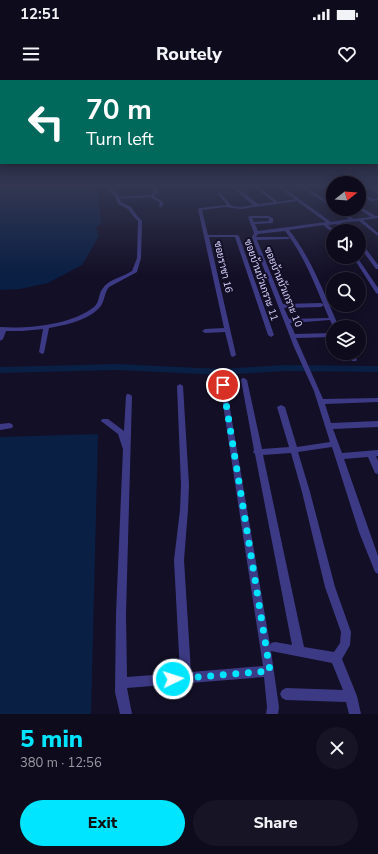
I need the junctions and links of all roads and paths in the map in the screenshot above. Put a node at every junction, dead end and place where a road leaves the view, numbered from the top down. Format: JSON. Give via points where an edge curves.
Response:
{"nodes":[{"id":1,"x":135,"y":216,"type":"edge"},
{"id":2,"x":201,"y":216,"type":"edge"},
{"id":3,"x":320,"y":216,"type":"edge"},
{"id":4,"x":347,"y":216,"type":"edge"},
{"id":5,"x":376,"y":217,"type":"edge"},
{"id":6,"x":359,"y":219,"type":"junction"},
{"id":7,"x":353,"y":220,"type":"junction"},
{"id":8,"x":337,"y":222,"type":"joint"},
{"id":9,"x":252,"y":223,"type":"dead end"},
{"id":10,"x":330,"y":223,"type":"junction"},
{"id":11,"x":324,"y":224,"type":"joint"},
{"id":12,"x":286,"y":229,"type":"junction"},
{"id":13,"x":378,"y":235,"type":"edge"},
{"id":14,"x":206,"y":236,"type":"junction"},
{"id":15,"x":256,"y":236,"type":"junction"},
{"id":16,"x":288,"y":238,"type":"dead end"},
{"id":17,"x":366,"y":252,"type":"edge"},
{"id":18,"x":360,"y":264,"type":"edge"},
{"id":19,"x":378,"y":268,"type":"edge"},
{"id":20,"x":378,"y":292,"type":"edge"},
{"id":21,"x":322,"y":305,"type":"dead end"},
{"id":22,"x":281,"y":306,"type":"junction"},
{"id":23,"x":328,"y":319,"type":"dead end"},
{"id":24,"x":287,"y":320,"type":"junction"},
{"id":25,"x":333,"y":320,"type":"edge"},
{"id":26,"x":46,"y":327,"type":"junction"},
{"id":27,"x":2,"y":330,"type":"edge"},
{"id":28,"x":228,"y":330,"type":"junction"},
{"id":29,"x":205,"y":331,"type":"dead end"},
{"id":30,"x":326,"y":335,"type":"edge"},
{"id":31,"x":271,"y":336,"type":"dead end"},
{"id":32,"x":293,"y":336,"type":"junction"},
{"id":33,"x":0,"y":339,"type":"edge"},
{"id":34,"x":42,"y":352,"type":"dead end"},
{"id":35,"x":233,"y":355,"type":"dead end"},
{"id":36,"x":244,"y":380,"type":"dead end"},
{"id":37,"x":223,"y":385,"type":"dead end"},
{"id":38,"x":180,"y":386,"type":"dead end"},
{"id":39,"x":129,"y":396,"type":"dead end"},
{"id":40,"x":378,"y":400,"type":"edge"},
{"id":41,"x":321,"y":402,"type":"junction"},
{"id":42,"x":281,"y":407,"type":"dead end"},
{"id":43,"x":105,"y":421,"type":"dead end"},
{"id":44,"x":378,"y":424,"type":"edge"},
{"id":45,"x":8,"y":426,"type":"dead end"},
{"id":46,"x":329,"y":426,"type":"junction"},
{"id":47,"x":0,"y":427,"type":"edge"},
{"id":48,"x":335,"y":444,"type":"junction"},
{"id":49,"x":293,"y":450,"type":"junction"},
{"id":50,"x":127,"y":451,"type":"junction"},
{"id":51,"x":257,"y":452,"type":"junction"},
{"id":52,"x":374,"y":453,"type":"edge"},
{"id":53,"x":340,"y":456,"type":"junction"},
{"id":54,"x":378,"y":471,"type":"edge"},
{"id":55,"x":378,"y":569,"type":"edge"},
{"id":56,"x":275,"y":647,"type":"dead end"},
{"id":57,"x":299,"y":651,"type":"junction"},
{"id":58,"x":336,"y":658,"type":"junction"},
{"id":59,"x":270,"y":671,"type":"junction"},
{"id":60,"x":186,"y":678,"type":"junction"},
{"id":61,"x":121,"y":683,"type":"junction"},
{"id":62,"x":286,"y":694,"type":"dead end"},
{"id":63,"x":351,"y":696,"type":"junction"},
{"id":64,"x":126,"y":714,"type":"edge"},
{"id":65,"x":272,"y":714,"type":"edge"},
{"id":66,"x":355,"y":714,"type":"edge"}],
"edges":[{"from":1,"to":26,"type":"street","via":[[140,220],[139,258],[134,272],[106,287],[98,306],[86,314]]},
{"from":2,"to":14,"type":"street","name":"ซอยราชา 16"},
{"from":3,"to":10,"type":"street"},
{"from":4,"to":7,"type":"street"},
{"from":5,"to":6,"type":"street"},
{"from":6,"to":7,"type":"street"},
{"from":6,"to":13,"type":"street"},
{"from":7,"to":8,"type":"street"},
{"from":8,"to":10,"type":"street"},
{"from":9,"to":15,"type":"street","name":"ซอยบ้านบัวเกราะ 10"},
{"from":10,"to":11,"type":"street"},
{"from":11,"to":12,"type":"street"},
{"from":12,"to":15,"type":"street"},
{"from":12,"to":25,"type":"street","via":[[313,273]]},
{"from":14,"to":28,"type":"street","name":"ซอยราชา 16"},
{"from":14,"to":31,"type":"street","name":"ซอยบ้านบัวเกราะ 11","via":[[236,233]]},
{"from":15,"to":16,"type":"street"},
{"from":15,"to":22,"type":"street","name":"ซอยบ้านบัวเกราะ 10"},
{"from":17,"to":19,"type":"street"},
{"from":18,"to":20,"type":"street"},
{"from":21,"to":22,"type":"street"},
{"from":22,"to":24,"type":"street","name":"ซอยบ้านบัวเกราะ 10"},
{"from":23,"to":24,"type":"street"},
{"from":24,"to":32,"type":"street","name":"ซอยบ้านบัวเกราะ 10"},
{"from":26,"to":27,"type":"street"},
{"from":26,"to":34,"type":"street"},
{"from":27,"to":33,"type":"street"},
{"from":28,"to":29,"type":"street"},
{"from":28,"to":35,"type":"street","name":"ซอยราชา 16"},
{"from":30,"to":32,"type":"street"},
{"from":32,"to":41,"type":"street","name":"ซอยบ้านบัวเกราะ 10"},
{"from":36,"to":51,"type":"street"},
{"from":37,"to":59,"type":"street"},
{"from":38,"to":60,"type":"street","via":[[185,485],[179,560]]},
{"from":39,"to":50,"type":"street"},
{"from":40,"to":41,"type":"street"},
{"from":41,"to":46,"type":"street","name":"ซอยบ้านบัวเกราะ 10"},
{"from":42,"to":49,"type":"street"},
{"from":43,"to":50,"type":"street","via":[[121,432]]},
{"from":44,"to":46,"type":"street"},
{"from":45,"to":47,"type":"street"},
{"from":46,"to":48,"type":"street","name":"ซอยบ้านบัวเกราะ 10"},
{"from":48,"to":49,"type":"street"},
{"from":48,"to":53,"type":"street","name":"ซอยบ้านบัวเกราะ 10"},
{"from":49,"to":51,"type":"street"},
{"from":49,"to":58,"type":"street","via":[[330,587],[346,632],[345,645]]},
{"from":50,"to":61,"type":"street"},
{"from":51,"to":57,"type":"street"},
{"from":52,"to":53,"type":"street"},
{"from":52,"to":54,"type":"street"},
{"from":53,"to":55,"type":"street","name":"ซอยบ้านบัวเกราะ 10"},
{"from":56,"to":57,"type":"street"},
{"from":57,"to":58,"type":"street"},
{"from":58,"to":63,"type":"street"},
{"from":59,"to":60,"type":"street"},
{"from":59,"to":65,"type":"street"},
{"from":60,"to":61,"type":"street"},
{"from":61,"to":64,"type":"street"},
{"from":62,"to":63,"type":"street"},
{"from":63,"to":66,"type":"street"}]}
